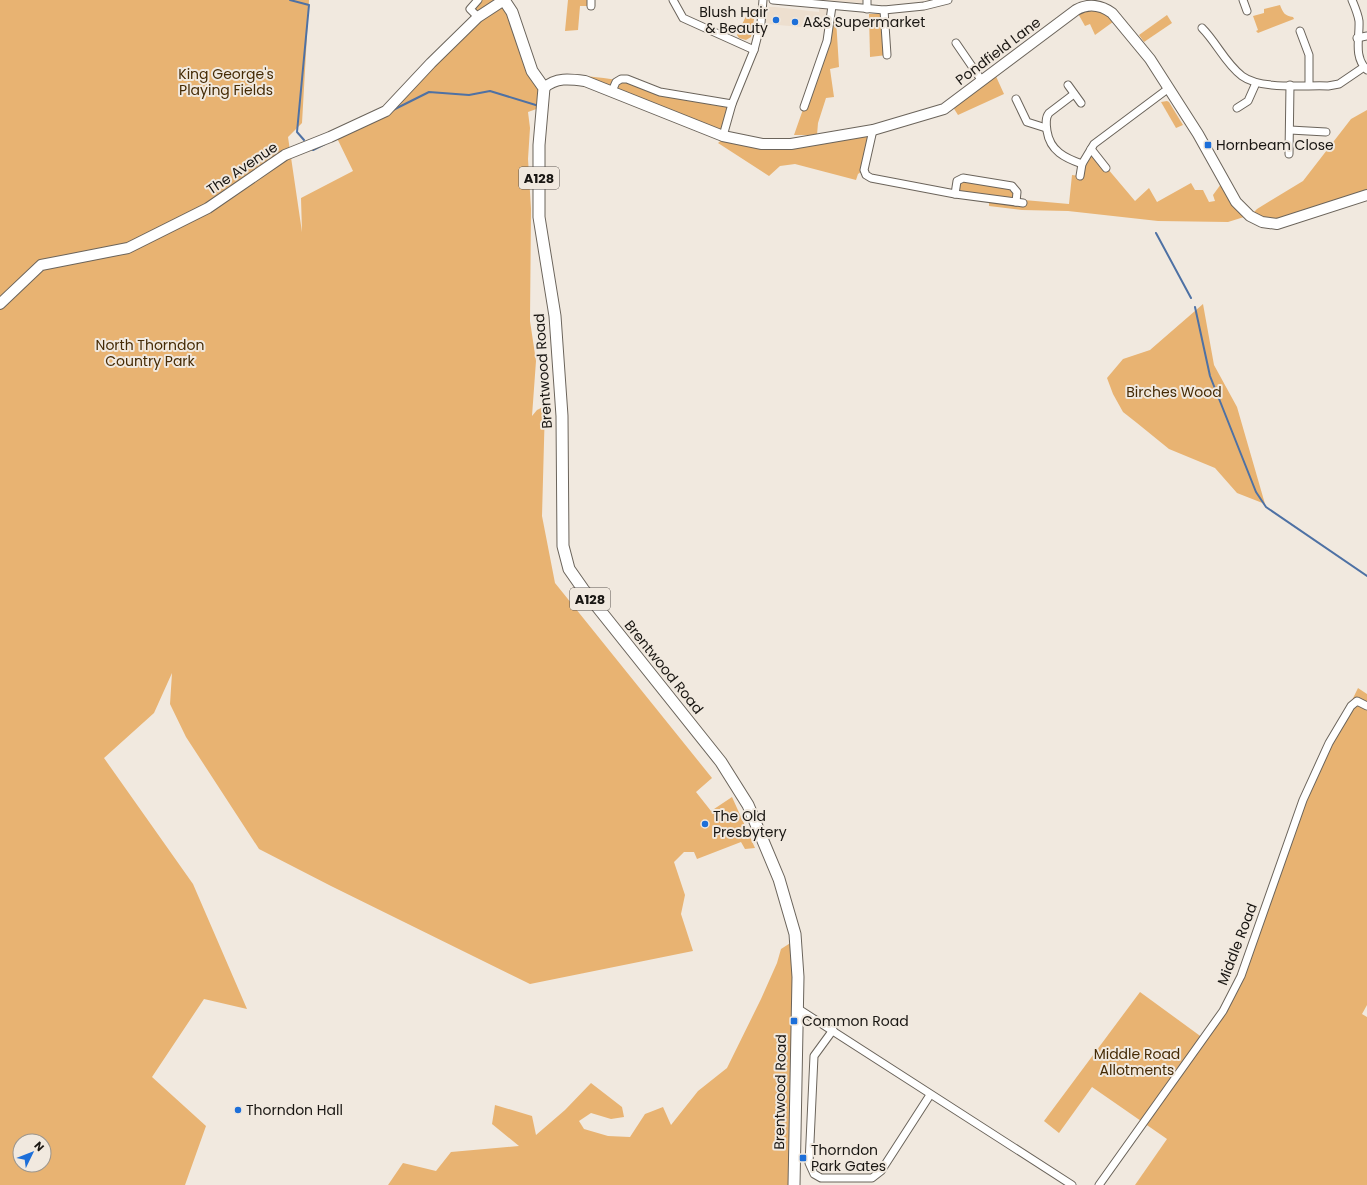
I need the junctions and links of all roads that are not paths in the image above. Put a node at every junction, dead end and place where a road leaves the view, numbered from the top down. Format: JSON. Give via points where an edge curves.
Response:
{"nodes":[{"id":1,"x":478,"y":0,"type":"edge"},
{"id":2,"x":504,"y":0,"type":"edge"},
{"id":3,"x":673,"y":0,"type":"edge"},
{"id":4,"x":763,"y":0,"type":"edge"},
{"id":5,"x":773,"y":0,"type":"edge"},
{"id":6,"x":867,"y":0,"type":"edge"},
{"id":7,"x":948,"y":0,"type":"edge"},
{"id":8,"x":1243,"y":0,"type":"edge"},
{"id":9,"x":1352,"y":0,"type":"edge"},
{"id":10,"x":1085,"y":3,"type":"edge"},
{"id":11,"x":832,"y":6,"type":"junction"},
{"id":12,"x":867,"y":9,"type":"junction"},
{"id":13,"x":884,"y":10,"type":"junction"},
{"id":14,"x":1246,"y":11,"type":"dead end"},
{"id":15,"x":478,"y":17,"type":"junction"},
{"id":16,"x":1202,"y":28,"type":"dead end"},
{"id":17,"x":1300,"y":31,"type":"dead end"},
{"id":18,"x":1367,"y":36,"type":"edge"},
{"id":19,"x":1357,"y":38,"type":"junction"},
{"id":20,"x":956,"y":43,"type":"dead end"},
{"id":21,"x":754,"y":50,"type":"junction"},
{"id":22,"x":887,"y":55,"type":"dead end"},
{"id":23,"x":1366,"y":68,"type":"edge"},
{"id":24,"x":982,"y":81,"type":"junction"},
{"id":25,"x":1256,"y":83,"type":"junction"},
{"id":26,"x":1068,"y":85,"type":"dead end"},
{"id":27,"x":1290,"y":85,"type":"junction"},
{"id":28,"x":1309,"y":85,"type":"junction"},
{"id":29,"x":544,"y":88,"type":"junction"},
{"id":30,"x":1169,"y":88,"type":"junction"},
{"id":31,"x":612,"y":91,"type":"junction"},
{"id":32,"x":1074,"y":94,"type":"junction"},
{"id":33,"x":1016,"y":99,"type":"dead end"},
{"id":34,"x":1081,"y":103,"type":"dead end"},
{"id":35,"x":732,"y":104,"type":"junction"},
{"id":36,"x":804,"y":107,"type":"dead end"},
{"id":37,"x":1237,"y":108,"type":"dead end"},
{"id":38,"x":1046,"y":128,"type":"junction"},
{"id":39,"x":873,"y":130,"type":"junction"},
{"id":40,"x":1290,"y":130,"type":"junction"},
{"id":41,"x":1326,"y":132,"type":"dead end"},
{"id":42,"x":723,"y":136,"type":"junction"},
{"id":43,"x":1091,"y":150,"type":"junction"},
{"id":44,"x":1289,"y":154,"type":"dead end"},
{"id":45,"x":1082,"y":164,"type":"junction"},
{"id":46,"x":1106,"y":168,"type":"dead end"},
{"id":47,"x":1080,"y":176,"type":"dead end"},
{"id":48,"x":955,"y":194,"type":"junction"},
{"id":49,"x":1367,"y":195,"type":"edge"},
{"id":50,"x":1016,"y":202,"type":"junction"},
{"id":51,"x":1024,"y":203,"type":"dead end"},
{"id":52,"x":0,"y":304,"type":"edge"},
{"id":53,"x":1367,"y":706,"type":"edge"},
{"id":54,"x":797,"y":1008,"type":"junction"},
{"id":55,"x":833,"y":1030,"type":"junction"},
{"id":56,"x":930,"y":1095,"type":"junction"},
{"id":57,"x":794,"y":1185,"type":"edge"},
{"id":58,"x":1072,"y":1185,"type":"edge"},
{"id":59,"x":1099,"y":1185,"type":"edge"}],
"edges":[{"from":1,"to":15,"type":"street","via":[[470,9]]},
{"from":2,"to":15,"type":"street","name":"The Avenue"},
{"from":2,"to":29,"type":"main road","via":[[512,12],[532,71]]},
{"from":3,"to":21,"type":"street","via":[[683,18]]},
{"from":4,"to":21,"type":"street","via":[[761,23]]},
{"from":5,"to":11,"type":"street"},
{"from":6,"to":12,"type":"street"},
{"from":7,"to":13,"type":"street","via":[[924,6]]},
{"from":8,"to":14,"type":"street"},
{"from":9,"to":19,"type":"street","via":[[1359,23]]},
{"from":10,"to":24,"type":"street","name":"Pondfield Lane"},
{"from":10,"to":30,"type":"street","name":"Pondfield Lane","via":[[1099,6],[1112,13],[1150,59]]},
{"from":11,"to":12,"type":"street"},
{"from":11,"to":36,"type":"street","via":[[827,40]]},
{"from":12,"to":13,"type":"street"},
{"from":13,"to":22,"type":"street"},
{"from":15,"to":52,"type":"street","name":"The Avenue","via":[[431,62],[386,111],[285,155],[208,208],[128,248],[42,265]]},
{"from":16,"to":25,"type":"street","via":[[1221,54],[1242,76]]},
{"from":17,"to":28,"type":"street","via":[[1308,56]]},
{"from":18,"to":19,"type":"street"},
{"from":19,"to":23,"type":"street","via":[[1360,60]]},
{"from":20,"to":24,"type":"street"},
{"from":21,"to":35,"type":"street"},
{"from":23,"to":28,"type":"street","via":[[1339,84]]},
{"from":24,"to":39,"type":"street","name":"Pondfield Lane","via":[[944,110]]},
{"from":25,"to":27,"type":"street"},
{"from":25,"to":37,"type":"street","via":[[1248,101]]},
{"from":26,"to":32,"type":"street"},
{"from":27,"to":28,"type":"street"},
{"from":27,"to":40,"type":"street"},
{"from":29,"to":31,"type":"street","name":"Pondfield Lane","via":[[553,81],[566,79],[585,81]]},
{"from":29,"to":54,"type":"main road","name":"Brentwood Road","number":"A128","via":[[539,145],[539,217],[555,316],[562,416],[563,546],[569,569],[582,589],[721,762],[748,805],[779,879],[795,934]]},
{"from":30,"to":43,"type":"street","via":[[1099,140]]},
{"from":30,"to":49,"type":"street","name":"Pondfield Lane","via":[[1236,202],[1250,216],[1262,222],[1277,224]]},
{"from":31,"to":35,"type":"street","via":[[616,82],[627,79],[660,92]]},
{"from":31,"to":42,"type":"street","name":"Pondfield Lane"},
{"from":32,"to":34,"type":"street"},
{"from":32,"to":38,"type":"street","via":[[1049,113],[1046,117]]},
{"from":33,"to":38,"type":"street","via":[[1027,122]]},
{"from":35,"to":42,"type":"street"},
{"from":38,"to":45,"type":"street","via":[[1055,150]]},
{"from":39,"to":42,"type":"street","name":"Pondfield Lane","via":[[791,144],[762,144]]},
{"from":39,"to":48,"type":"street","via":[[863,173],[871,178]]},
{"from":40,"to":41,"type":"street"},
{"from":40,"to":44,"type":"street"},
{"from":43,"to":45,"type":"street"},
{"from":43,"to":46,"type":"street"},
{"from":45,"to":47,"type":"street"},
{"from":48,"to":50,"type":"street"},
{"from":48,"to":50,"type":"street","via":[[958,181],[963,178],[1012,186],[1017,192]]},
{"from":50,"to":51,"type":"street"},
{"from":53,"to":59,"type":"street","name":"Middle Road","via":[[1357,701],[1351,706],[1329,743],[1303,800],[1241,976],[1223,1011]]},
{"from":54,"to":55,"type":"street"},
{"from":54,"to":57,"type":"main road","name":"Brentwood Road","number":"A128"},
{"from":55,"to":56,"type":"street"},
{"from":55,"to":56,"type":"street","via":[[814,1056],[809,1163],[814,1174],[821,1178],[872,1178],[881,1171]]},
{"from":56,"to":58,"type":"street"}]}
